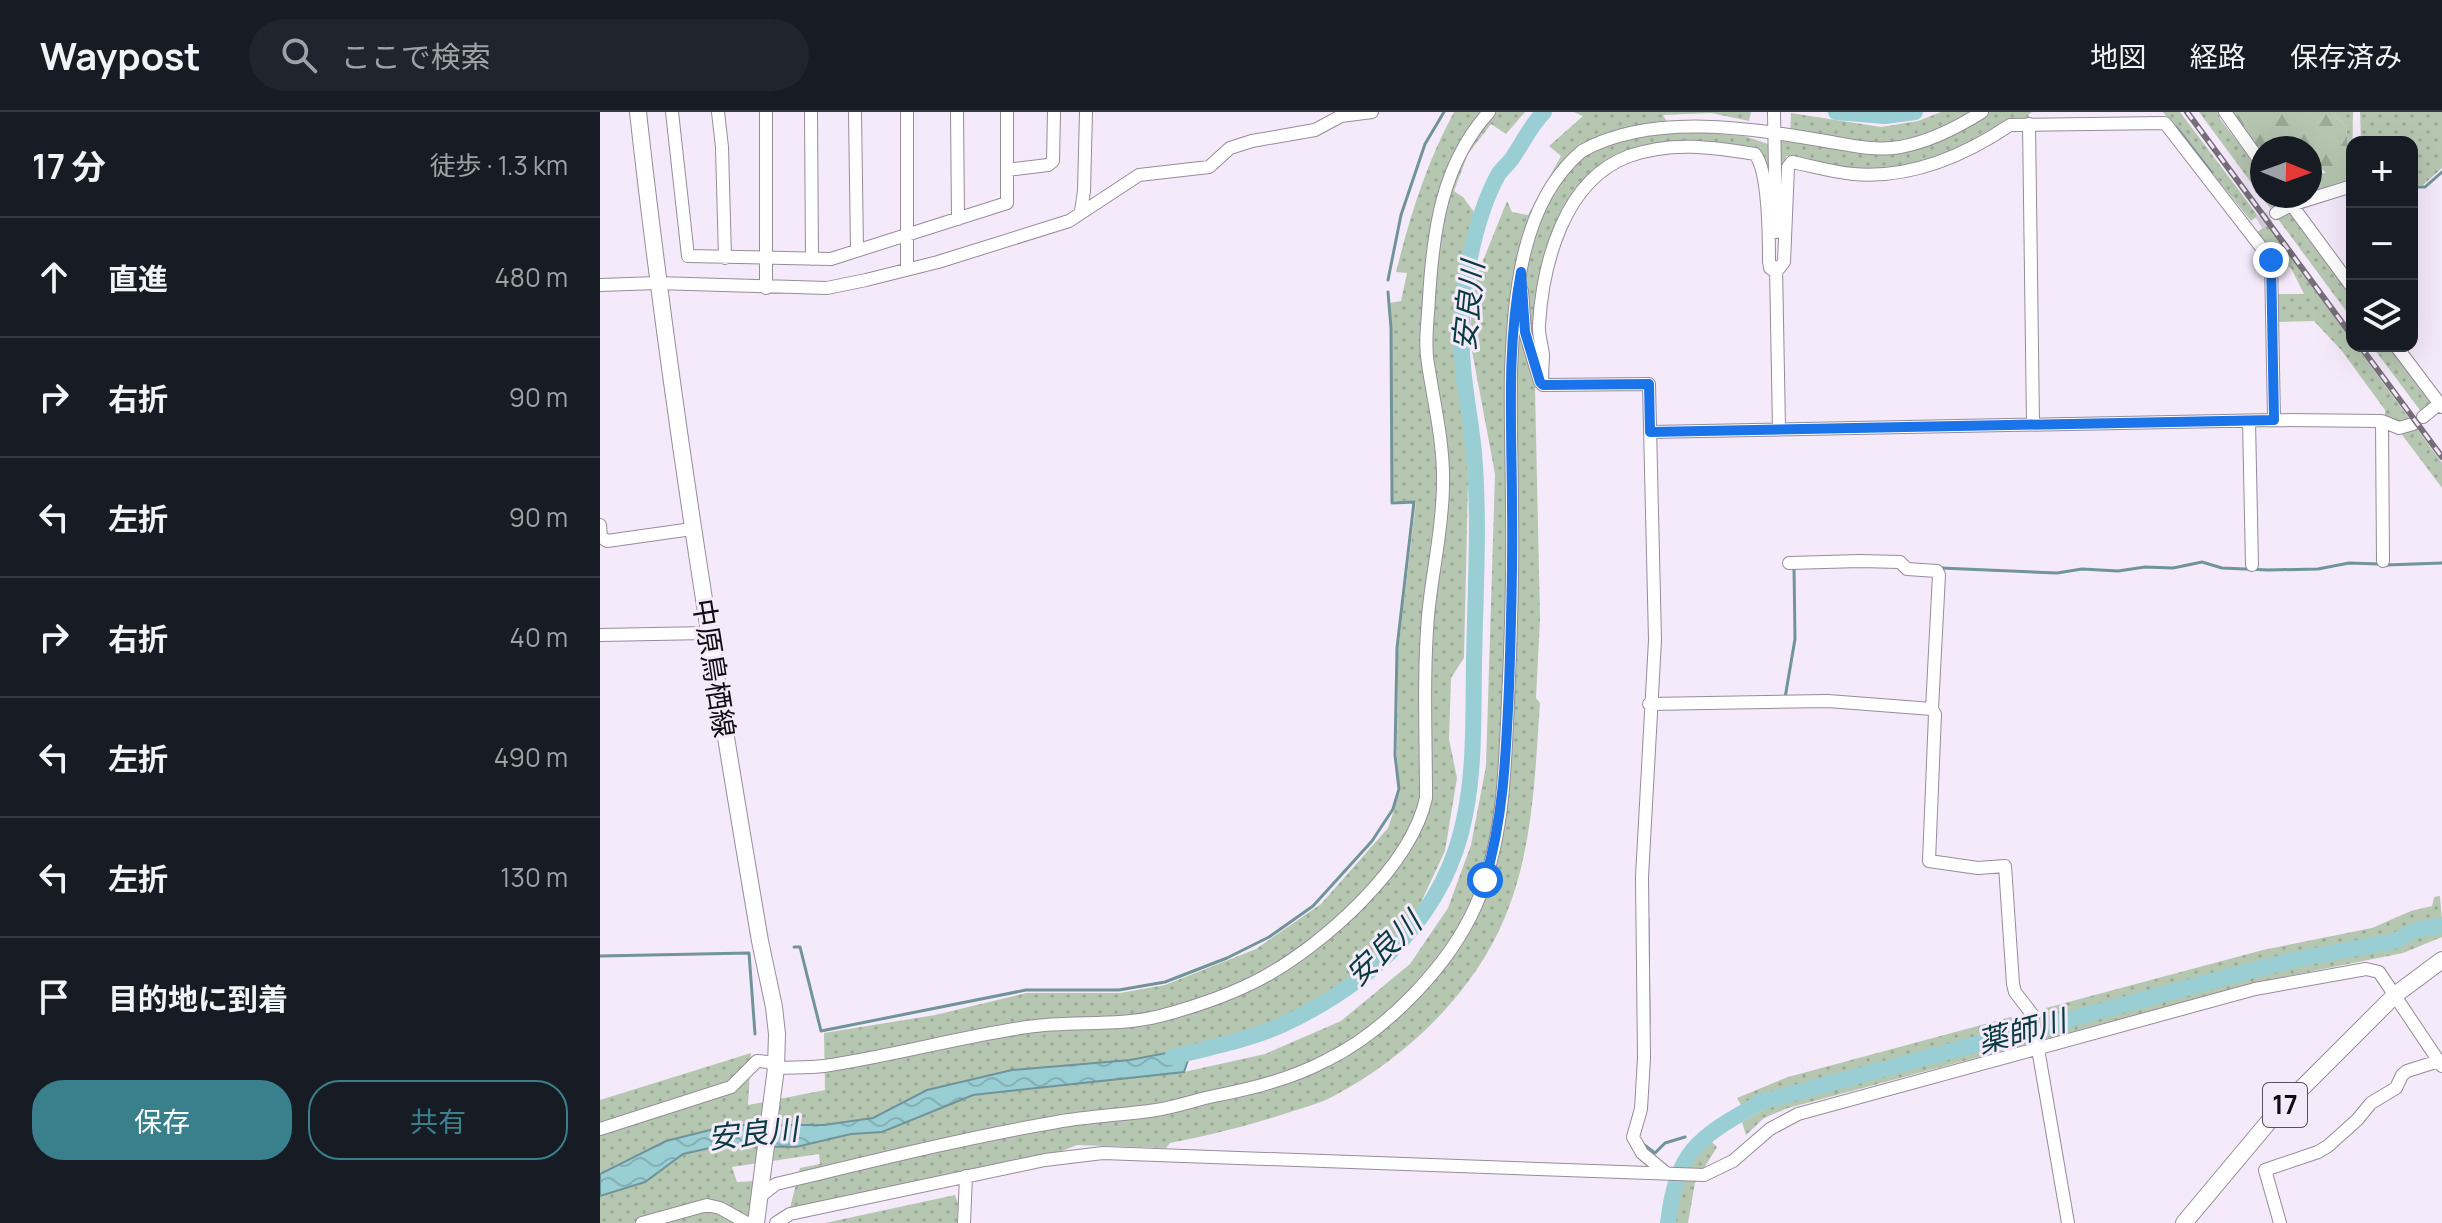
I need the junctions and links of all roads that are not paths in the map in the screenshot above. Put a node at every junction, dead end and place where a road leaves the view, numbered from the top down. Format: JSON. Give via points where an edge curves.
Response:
{"nodes":[{"id":1,"x":638,"y":112,"type":"edge"},
{"id":2,"x":672,"y":112,"type":"edge"},
{"id":3,"x":718,"y":112,"type":"edge"},
{"id":4,"x":766,"y":112,"type":"edge"},
{"id":5,"x":811,"y":112,"type":"edge"},
{"id":6,"x":855,"y":112,"type":"edge"},
{"id":7,"x":907,"y":112,"type":"edge"},
{"id":8,"x":957,"y":112,"type":"edge"},
{"id":9,"x":1007,"y":112,"type":"edge"},
{"id":10,"x":1054,"y":112,"type":"edge"},
{"id":11,"x":1086,"y":112,"type":"edge"},
{"id":12,"x":1372,"y":112,"type":"edge"},
{"id":13,"x":1489,"y":112,"type":"edge"},
{"id":14,"x":1774,"y":112,"type":"edge"},
{"id":15,"x":1982,"y":112,"type":"edge"},
{"id":16,"x":2225,"y":112,"type":"edge"},
{"id":17,"x":2029,"y":124,"type":"junction"},
{"id":18,"x":1774,"y":130,"type":"junction"},
{"id":19,"x":2250,"y":147,"type":"edge"},
{"id":20,"x":1007,"y":170,"type":"junction"},
{"id":21,"x":2346,"y":187,"type":"edge"},
{"id":22,"x":2322,"y":193,"type":"edge"},
{"id":23,"x":2281,"y":208,"type":"edge"},
{"id":24,"x":2293,"y":208,"type":"edge"},
{"id":25,"x":1081,"y":211,"type":"junction"},
{"id":26,"x":2276,"y":213,"type":"tunnel mouth"},
{"id":27,"x":958,"y":219,"type":"junction"},
{"id":28,"x":907,"y":236,"type":"junction"},
{"id":29,"x":857,"y":250,"type":"junction"},
{"id":30,"x":725,"y":258,"type":"junction"},
{"id":31,"x":768,"y":259,"type":"junction"},
{"id":32,"x":812,"y":259,"type":"junction"},
{"id":33,"x":907,"y":268,"type":"junction"},
{"id":34,"x":1521,"y":272,"type":"junction"},
{"id":35,"x":1776,"y":272,"type":"junction"},
{"id":36,"x":2347,"y":280,"type":"edge"},
{"id":37,"x":657,"y":283,"type":"junction"},
{"id":38,"x":600,"y":285,"type":"edge"},
{"id":39,"x":766,"y":288,"type":"junction"},
{"id":40,"x":2400,"y":352,"type":"edge"},
{"id":41,"x":1543,"y":385,"type":"junction"},
{"id":42,"x":2441,"y":406,"type":"edge"},
{"id":43,"x":2274,"y":420,"type":"junction"},
{"id":44,"x":2249,"y":421,"type":"junction"},
{"id":45,"x":2382,"y":421,"type":"junction"},
{"id":46,"x":2033,"y":423,"type":"junction"},
{"id":47,"x":1779,"y":428,"type":"junction"},
{"id":48,"x":1650,"y":432,"type":"junction"},
{"id":49,"x":600,"y":525,"type":"edge"},
{"id":50,"x":692,"y":529,"type":"junction"},
{"id":51,"x":600,"y":537,"type":"edge"},
{"id":52,"x":2383,"y":561,"type":"dead end"},
{"id":53,"x":1789,"y":563,"type":"dead end"},
{"id":54,"x":2252,"y":565,"type":"dead end"},
{"id":55,"x":708,"y":633,"type":"junction"},
{"id":56,"x":600,"y":635,"type":"edge"},
{"id":57,"x":1654,"y":704,"type":"junction"},
{"id":58,"x":1932,"y":709,"type":"junction"},
{"id":59,"x":2442,"y":960,"type":"edge"},
{"id":60,"x":2395,"y":995,"type":"junction"},
{"id":61,"x":2039,"y":1049,"type":"junction"},
{"id":62,"x":2440,"y":1064,"type":"edge"},
{"id":63,"x":775,"y":1073,"type":"junction"},
{"id":64,"x":600,"y":1129,"type":"edge"},
{"id":65,"x":1668,"y":1173,"type":"junction"},
{"id":66,"x":966,"y":1176,"type":"junction"},
{"id":67,"x":759,"y":1191,"type":"junction"},
{"id":68,"x":642,"y":1223,"type":"edge"},
{"id":69,"x":747,"y":1223,"type":"edge"},
{"id":70,"x":756,"y":1223,"type":"edge"},
{"id":71,"x":776,"y":1223,"type":"edge"},
{"id":72,"x":964,"y":1223,"type":"edge"},
{"id":73,"x":2068,"y":1223,"type":"edge"},
{"id":74,"x":2184,"y":1223,"type":"edge"},
{"id":75,"x":2280,"y":1223,"type":"edge"}],
"edges":[{"from":1,"to":37,"type":"main road","name":"中原鳥栖線"},
{"from":2,"to":30,"type":"street","via":[[688,256]]},
{"from":3,"to":30,"type":"street"},
{"from":4,"to":31,"type":"street"},
{"from":5,"to":32,"type":"street"},
{"from":6,"to":29,"type":"street"},
{"from":7,"to":28,"type":"street"},
{"from":8,"to":27,"type":"street"},
{"from":9,"to":20,"type":"street"},
{"from":10,"to":20,"type":"street","via":[[1053,161]]},
{"from":11,"to":25,"type":"street"},
{"from":12,"to":25,"type":"street","via":[[1230,148],[1209,167],[1139,175]]},
{"from":13,"to":63,"type":"street","via":[[1451,170],[1431,266],[1426,341],[1444,486],[1425,665],[1426,798],[1410,840],[1337,923],[1264,977],[1239,989],[1160,1016],[1029,1026]]},
{"from":14,"to":18,"type":"street"},
{"from":15,"to":18,"type":"street","via":[[1898,148],[1861,147]]},
{"from":16,"to":19,"type":"street"},
{"from":17,"to":35,"type":"street","via":[[2010,125],[1936,164],[1893,173],[1857,174],[1792,162],[1785,198],[1784,262]]},
{"from":17,"to":43,"type":"street","via":[[2165,123],[2254,226],[2271,260]]},
{"from":17,"to":46,"type":"street"},
{"from":18,"to":34,"type":"street","via":[[1674,118],[1627,125],[1604,136],[1576,157],[1551,188]]},
{"from":18,"to":35,"type":"street"},
{"from":20,"to":27,"type":"street","via":[[1007,203]]},
{"from":21,"to":22,"type":"street"},
{"from":23,"to":26,"type":"street"},
{"from":24,"to":36,"type":"street"},
{"from":25,"to":33,"type":"street","via":[[1069,221],[1011,240]]},
{"from":27,"to":28,"type":"street"},
{"from":28,"to":29,"type":"street"},
{"from":28,"to":33,"type":"street"},
{"from":29,"to":32,"type":"street"},
{"from":30,"to":31,"type":"street"},
{"from":31,"to":32,"type":"street"},
{"from":31,"to":39,"type":"street"},
{"from":33,"to":39,"type":"street","via":[[827,288]]},
{"from":34,"to":41,"type":"street","via":[[1525,332]]},
{"from":34,"to":67,"type":"street","via":[[1511,367],[1511,599],[1499,820],[1479,900],[1431,975],[1346,1050],[1282,1080],[1161,1109],[974,1138]]},
{"from":35,"to":41,"type":"street","via":[[1770,268],[1766,202],[1755,154],[1675,145],[1628,157],[1577,198],[1556,237],[1539,324]]},
{"from":35,"to":47,"type":"street"},
{"from":37,"to":38,"type":"street"},
{"from":37,"to":39,"type":"street"},
{"from":37,"to":50,"type":"main road","name":"中原鳥栖線"},
{"from":40,"to":42,"type":"street"},
{"from":41,"to":48,"type":"street","via":[[1649,384]]},
{"from":42,"to":45,"type":"street","via":[[2399,428]]},
{"from":43,"to":44,"type":"street"},
{"from":43,"to":45,"type":"street"},
{"from":44,"to":46,"type":"street"},
{"from":44,"to":54,"type":"street"},
{"from":45,"to":52,"type":"street"},
{"from":46,"to":47,"type":"street"},
{"from":47,"to":48,"type":"street"},
{"from":48,"to":57,"type":"street"},
{"from":49,"to":51,"type":"street"},
{"from":50,"to":51,"type":"street","via":[[607,541]]},
{"from":50,"to":55,"type":"main road","name":"中原鳥栖線"},
{"from":53,"to":58,"type":"street","via":[[1860,561],[1937,571]]},
{"from":55,"to":56,"type":"street"},
{"from":55,"to":63,"type":"main road","name":"中原鳥栖線","via":[[774,1007]]},
{"from":57,"to":58,"type":"street","via":[[1828,701]]},
{"from":57,"to":65,"type":"street","via":[[1642,877],[1644,1058],[1641,1109],[1633,1137],[1642,1153]]},
{"from":58,"to":61,"type":"street","via":[[1929,861],[2005,866],[2013,984],[2032,1014]]},
{"from":59,"to":60,"type":"main road","number":"17"},
{"from":60,"to":61,"type":"street","via":[[2379,972],[2336,973],[2255,989]]},
{"from":60,"to":62,"type":"street"},
{"from":60,"to":74,"type":"main road","number":"17","via":[[2271,1119]]},
{"from":61,"to":65,"type":"street","via":[[1798,1114],[1770,1129],[1733,1161],[1704,1175]]},
{"from":61,"to":73,"type":"street"},
{"from":62,"to":75,"type":"street","via":[[2407,1071],[2396,1088],[2371,1103],[2328,1146],[2265,1170]]},
{"from":63,"to":64,"type":"street","via":[[769,1062],[757,1061],[731,1087]]},
{"from":63,"to":67,"type":"main road","name":"中原鳥栖線"},
{"from":65,"to":66,"type":"street","via":[[1103,1153]]},
{"from":66,"to":71,"type":"street","via":[[790,1214]]},
{"from":66,"to":72,"type":"street"},
{"from":67,"to":70,"type":"main road","name":"中原鳥栖線"},
{"from":68,"to":69,"type":"street","via":[[707,1205]]}]}
